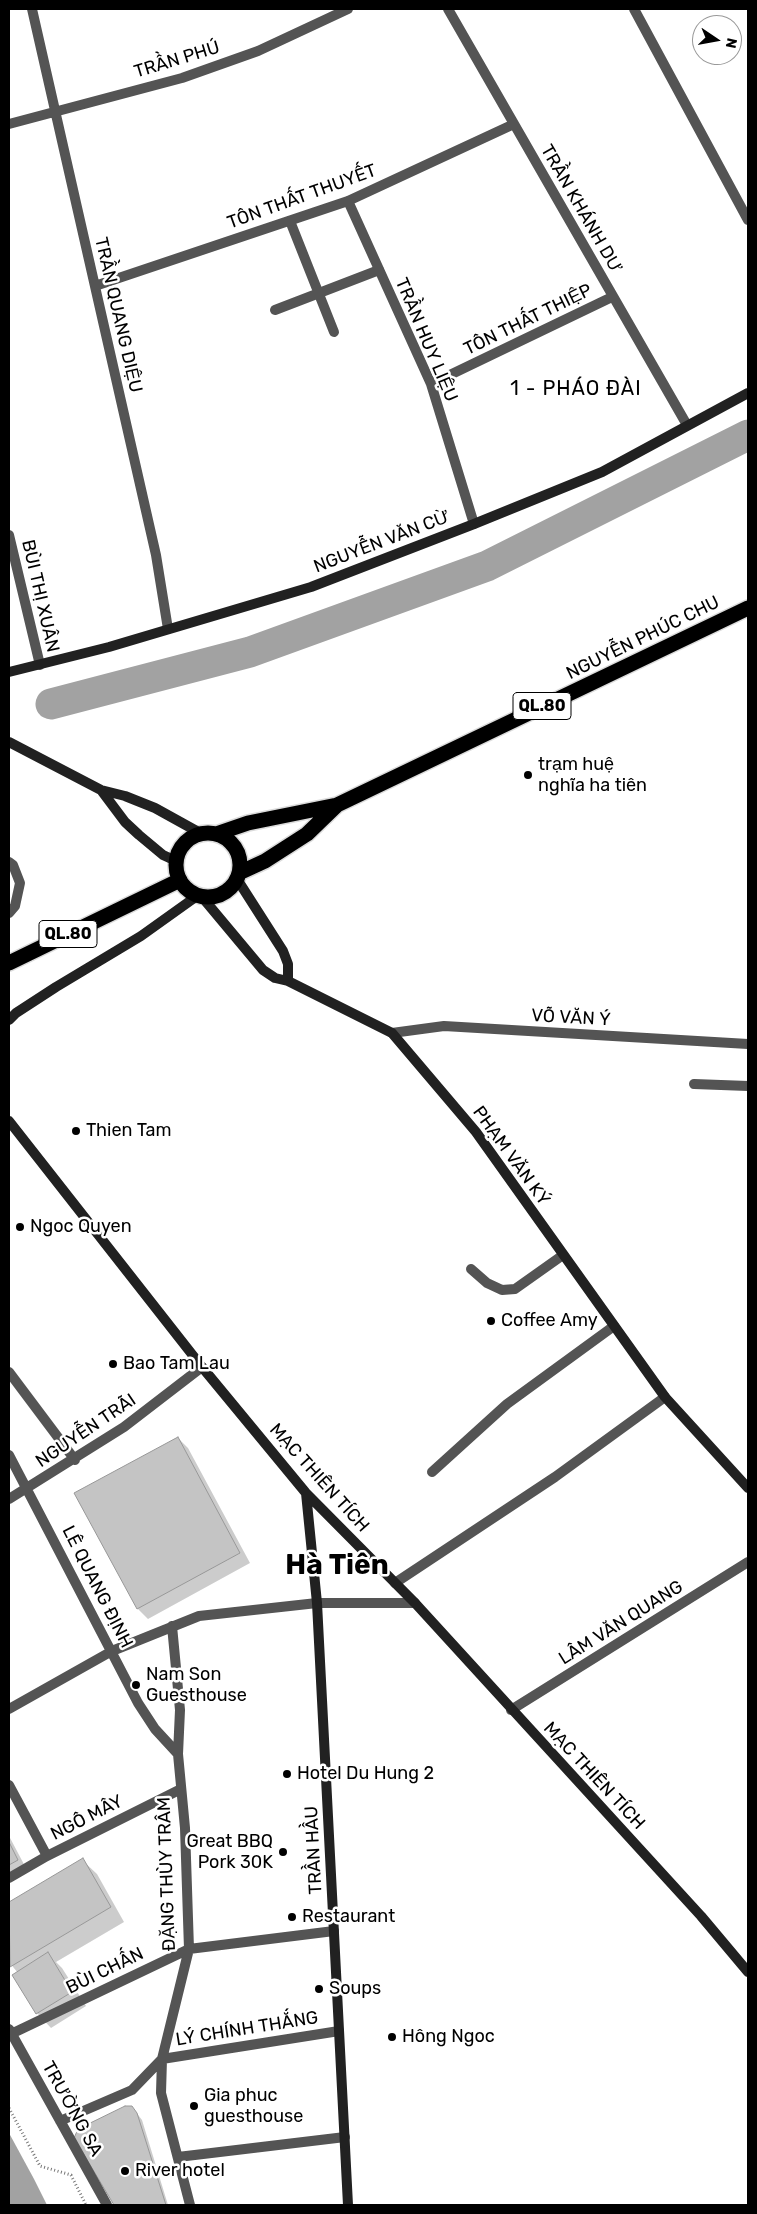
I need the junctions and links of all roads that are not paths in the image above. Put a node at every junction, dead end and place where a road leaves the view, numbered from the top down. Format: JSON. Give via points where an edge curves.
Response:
{"nodes":[{"id":1,"x":32,"y":9,"type":"edge"},
{"id":2,"x":348,"y":9,"type":"edge"},
{"id":3,"x":448,"y":9,"type":"edge"},
{"id":4,"x":634,"y":9,"type":"edge"},
{"id":5,"x":56,"y":113,"type":"junction"},
{"id":6,"x":9,"y":124,"type":"edge"},
{"id":7,"x":514,"y":124,"type":"junction"},
{"id":8,"x":348,"y":201,"type":"junction"},
{"id":9,"x":748,"y":220,"type":"edge"},
{"id":10,"x":290,"y":221,"type":"junction"},
{"id":11,"x":379,"y":270,"type":"junction"},
{"id":12,"x":95,"y":286,"type":"junction"},
{"id":13,"x":318,"y":293,"type":"junction"},
{"id":14,"x":612,"y":297,"type":"junction"},
{"id":15,"x":276,"y":310,"type":"dead end"},
{"id":16,"x":334,"y":332,"type":"dead end"},
{"id":17,"x":430,"y":384,"type":"junction"},
{"id":18,"x":748,"y":393,"type":"edge"},
{"id":19,"x":687,"y":426,"type":"junction"},
{"id":20,"x":474,"y":524,"type":"junction"},
{"id":21,"x":9,"y":535,"type":"edge"},
{"id":22,"x":748,"y":608,"type":"edge"},
{"id":23,"x":168,"y":629,"type":"junction"},
{"id":24,"x":40,"y":665,"type":"junction"},
{"id":25,"x":9,"y":672,"type":"edge"},
{"id":26,"x":9,"y":742,"type":"edge"},
{"id":27,"x":101,"y":790,"type":"junction"},
{"id":28,"x":337,"y":805,"type":"junction"},
{"id":29,"x":209,"y":834,"type":"junction"},
{"id":30,"x":176,"y":861,"type":"junction"},
{"id":31,"x":9,"y":862,"type":"edge"},
{"id":32,"x":238,"y":876,"type":"junction"},
{"id":33,"x":180,"y":880,"type":"junction"},
{"id":34,"x":200,"y":896,"type":"junction"},
{"id":35,"x":9,"y":913,"type":"edge"},
{"id":36,"x":9,"y":964,"type":"edge"},
{"id":37,"x":288,"y":981,"type":"junction"},
{"id":38,"x":9,"y":1020,"type":"edge"},
{"id":39,"x":392,"y":1033,"type":"junction"},
{"id":40,"x":748,"y":1044,"type":"edge"},
{"id":41,"x":694,"y":1084,"type":"dead end"},
{"id":42,"x":748,"y":1086,"type":"edge"},
{"id":43,"x":9,"y":1121,"type":"edge"},
{"id":44,"x":563,"y":1255,"type":"junction"},
{"id":45,"x":471,"y":1269,"type":"dead end"},
{"id":46,"x":614,"y":1326,"type":"junction"},
{"id":47,"x":202,"y":1367,"type":"junction"},
{"id":48,"x":9,"y":1372,"type":"edge"},
{"id":49,"x":665,"y":1397,"type":"junction"},
{"id":50,"x":9,"y":1455,"type":"edge"},
{"id":51,"x":75,"y":1460,"type":"junction"},
{"id":52,"x":432,"y":1472,"type":"dead end"},
{"id":53,"x":748,"y":1488,"type":"edge"},
{"id":54,"x":28,"y":1489,"type":"junction"},
{"id":55,"x":306,"y":1493,"type":"junction"},
{"id":56,"x":9,"y":1499,"type":"edge"},
{"id":57,"x":748,"y":1562,"type":"edge"},
{"id":58,"x":395,"y":1583,"type":"junction"},
{"id":59,"x":317,"y":1603,"type":"junction"},
{"id":60,"x":415,"y":1603,"type":"junction"},
{"id":61,"x":172,"y":1626,"type":"junction"},
{"id":62,"x":112,"y":1651,"type":"junction"},
{"id":63,"x":9,"y":1709,"type":"edge"},
{"id":64,"x":511,"y":1710,"type":"junction"},
{"id":65,"x":178,"y":1754,"type":"junction"},
{"id":66,"x":9,"y":1785,"type":"edge"},
{"id":67,"x":181,"y":1789,"type":"junction"},
{"id":68,"x":47,"y":1856,"type":"junction"},
{"id":69,"x":9,"y":1878,"type":"edge"},
{"id":70,"x":334,"y":1931,"type":"junction"},
{"id":71,"x":189,"y":1949,"type":"junction"},
{"id":72,"x":748,"y":1972,"type":"edge"},
{"id":73,"x":339,"y":2031,"type":"junction"},
{"id":74,"x":10,"y":2032,"type":"edge"},
{"id":75,"x":162,"y":2059,"type":"junction"},
{"id":76,"x":60,"y":2121,"type":"junction"},
{"id":77,"x":345,"y":2137,"type":"junction"},
{"id":78,"x":178,"y":2157,"type":"junction"},
{"id":79,"x":107,"y":2205,"type":"edge"},
{"id":80,"x":190,"y":2205,"type":"edge"},
{"id":81,"x":348,"y":2205,"type":"edge"}],
"edges":[{"from":1,"to":5,"type":"street","name":"TRẦN QUANG DIỆU"},
{"from":2,"to":5,"type":"street","name":"TRẦN PHÚ","via":[[258,51],[182,78]]},
{"from":3,"to":7,"type":"street","name":"TRẦN KHÁNH DƯ"},
{"from":4,"to":9,"type":"street"},
{"from":5,"to":6,"type":"street","name":"TRẦN PHÚ"},
{"from":5,"to":12,"type":"street","name":"TRẦN QUANG DIỆU"},
{"from":7,"to":8,"type":"street","name":"TÔN THẤT THUYẾT"},
{"from":7,"to":14,"type":"street","name":"TRẦN KHÁNH DƯ"},
{"from":8,"to":10,"type":"street","name":"TÔN THẤT THUYẾT"},
{"from":8,"to":11,"type":"street","name":"TRẦN HUY LIỆU"},
{"from":10,"to":12,"type":"street","name":"TÔN THẤT THUYẾT"},
{"from":10,"to":13,"type":"street"},
{"from":11,"to":13,"type":"street"},
{"from":11,"to":17,"type":"street","name":"TRẦN HUY LIỆU"},
{"from":12,"to":23,"type":"street","name":"TRẦN QUANG DIỆU","via":[[156,555]]},
{"from":13,"to":15,"type":"street"},
{"from":13,"to":16,"type":"street"},
{"from":14,"to":17,"type":"street","name":"TÔN THẤT THIỆP"},
{"from":14,"to":19,"type":"street","name":"TRẦN KHÁNH DƯ"},
{"from":17,"to":20,"type":"street","name":"TRẦN HUY LIỆU"},
{"from":18,"to":19,"type":"street","name":"NGUYỄN VĂN CỪ"},
{"from":19,"to":20,"type":"street","name":"NGUYỄN VĂN CỪ","via":[[602,472]]},
{"from":20,"to":23,"type":"street","name":"NGUYỄN VĂN CỪ","via":[[311,587]]},
{"from":21,"to":24,"type":"street","name":"BÙI THỊ XUÂN"},
{"from":22,"to":28,"type":"highway","name":"NGUYỄN PHÚC CHU","number":"QL.80"},
{"from":23,"to":24,"type":"street","name":"NGUYỄN VĂN CỪ"},
{"from":24,"to":25,"type":"street","name":"NGUYỄN VĂN CỪ"},
{"from":26,"to":27,"type":"street"},
{"from":27,"to":29,"type":"street","via":[[155,808]]},
{"from":27,"to":30,"type":"street","via":[[125,822]]},
{"from":28,"to":29,"type":"highway","name":"NGUYỄN PHÚC CHU"},
{"from":28,"to":32,"type":"highway","name":"NGUYỄN PHÚC CHU","number":"QL.80","via":[[307,834]]},
{"from":29,"to":30,"type":"highway","via":[[190,839],[183,845]]},
{"from":29,"to":32,"type":"highway","via":[[232,845],[240,863]]},
{"from":30,"to":33,"type":"highway"},
{"from":31,"to":35,"type":"street","via":[[20,883],[15,906]]},
{"from":32,"to":34,"type":"highway","via":[[223,894]]},
{"from":32,"to":37,"type":"street","via":[[283,951],[288,964]]},
{"from":33,"to":34,"type":"highway","via":[[186,889]]},
{"from":33,"to":36,"type":"highway","number":"QL.80"},
{"from":34,"to":37,"type":"street","name":"PHẠM VĂN KÝ","via":[[263,970]]},
{"from":34,"to":38,"type":"street"},
{"from":37,"to":39,"type":"street","name":"PHẠM VĂN KÝ"},
{"from":39,"to":40,"type":"street","name":"VÕ VĂN Ý","via":[[444,1026]]},
{"from":39,"to":44,"type":"street","name":"PHẠM VĂN KÝ","via":[[476,1132]]},
{"from":41,"to":42,"type":"street"},
{"from":43,"to":47,"type":"street","name":"MẠC THIÊN TÍCH"},
{"from":44,"to":45,"type":"street","via":[[515,1289],[502,1290],[487,1283]]},
{"from":44,"to":46,"type":"street","name":"PHẠM VĂN KÝ"},
{"from":46,"to":49,"type":"street","name":"PHẠM VĂN KÝ"},
{"from":46,"to":52,"type":"street","via":[[508,1404]]},
{"from":47,"to":51,"type":"street","name":"NGUYỄN TRÃI"},
{"from":47,"to":55,"type":"street","name":"MẠC THIÊN TÍCH"},
{"from":48,"to":51,"type":"street"},
{"from":49,"to":53,"type":"street","name":"PHẠM VĂN KÝ"},
{"from":49,"to":58,"type":"street","via":[[555,1477]]},
{"from":50,"to":54,"type":"street","name":"LÊ QUANG ĐỊNH"},
{"from":51,"to":54,"type":"street","name":"NGUYỄN TRÃI"},
{"from":54,"to":56,"type":"street","name":"NGUYỄN TRÃI"},
{"from":54,"to":62,"type":"street","name":"LÊ QUANG ĐỊNH"},
{"from":55,"to":58,"type":"street","name":"MẠC THIÊN TÍCH"},
{"from":55,"to":59,"type":"street","name":"TRẦN HẦU"},
{"from":57,"to":64,"type":"street","name":"LÂM VĂN QUANG"},
{"from":58,"to":60,"type":"street","name":"MẠC THIÊN TÍCH"},
{"from":59,"to":60,"type":"street"},
{"from":59,"to":61,"type":"street","via":[[198,1616]]},
{"from":59,"to":70,"type":"street","name":"TRẦN HẦU"},
{"from":60,"to":64,"type":"street","name":"MẠC THIÊN TÍCH"},
{"from":61,"to":62,"type":"street"},
{"from":61,"to":65,"type":"street","name":"ĐẶNG THÙY TRÂM","via":[[180,1710]]},
{"from":62,"to":63,"type":"street"},
{"from":62,"to":65,"type":"street","name":"LÊ QUANG ĐỊNH","via":[[138,1703],[155,1729]]},
{"from":64,"to":72,"type":"street","name":"MẠC THIÊN TÍCH","via":[[701,1916]]},
{"from":65,"to":67,"type":"street","name":"ĐẶNG THÙY TRÂM"},
{"from":66,"to":68,"type":"street"},
{"from":67,"to":68,"type":"street","name":"NGÔ MÂY"},
{"from":67,"to":71,"type":"street","name":"ĐẶNG THÙY TRÂM"},
{"from":68,"to":69,"type":"street","name":"NGÔ MÂY"},
{"from":70,"to":71,"type":"street","name":"BÙI CHẤN"},
{"from":70,"to":73,"type":"street","name":"TRẦN HẦU"},
{"from":71,"to":74,"type":"street","name":"BÙI CHẤN"},
{"from":71,"to":75,"type":"street","name":"ĐẶNG THÙY TRÂM"},
{"from":73,"to":75,"type":"street","name":"LÝ CHÍNH THẮNG"},
{"from":73,"to":77,"type":"street","name":"TRẦN HẦU"},
{"from":74,"to":76,"type":"street","name":"TRƯỜNG SA"},
{"from":75,"to":76,"type":"street","name":"LÝ CHÍNH THẮNG","via":[[132,2090]]},
{"from":75,"to":78,"type":"street","name":"ĐẶNG THÙY TRÂM","via":[[161,2093]]},
{"from":76,"to":79,"type":"street","name":"TRƯỜNG SA"},
{"from":77,"to":78,"type":"street"},
{"from":77,"to":81,"type":"street","name":"TRẦN HẦU"},
{"from":78,"to":80,"type":"street","name":"ĐẶNG THÙY TRÂM"}]}
